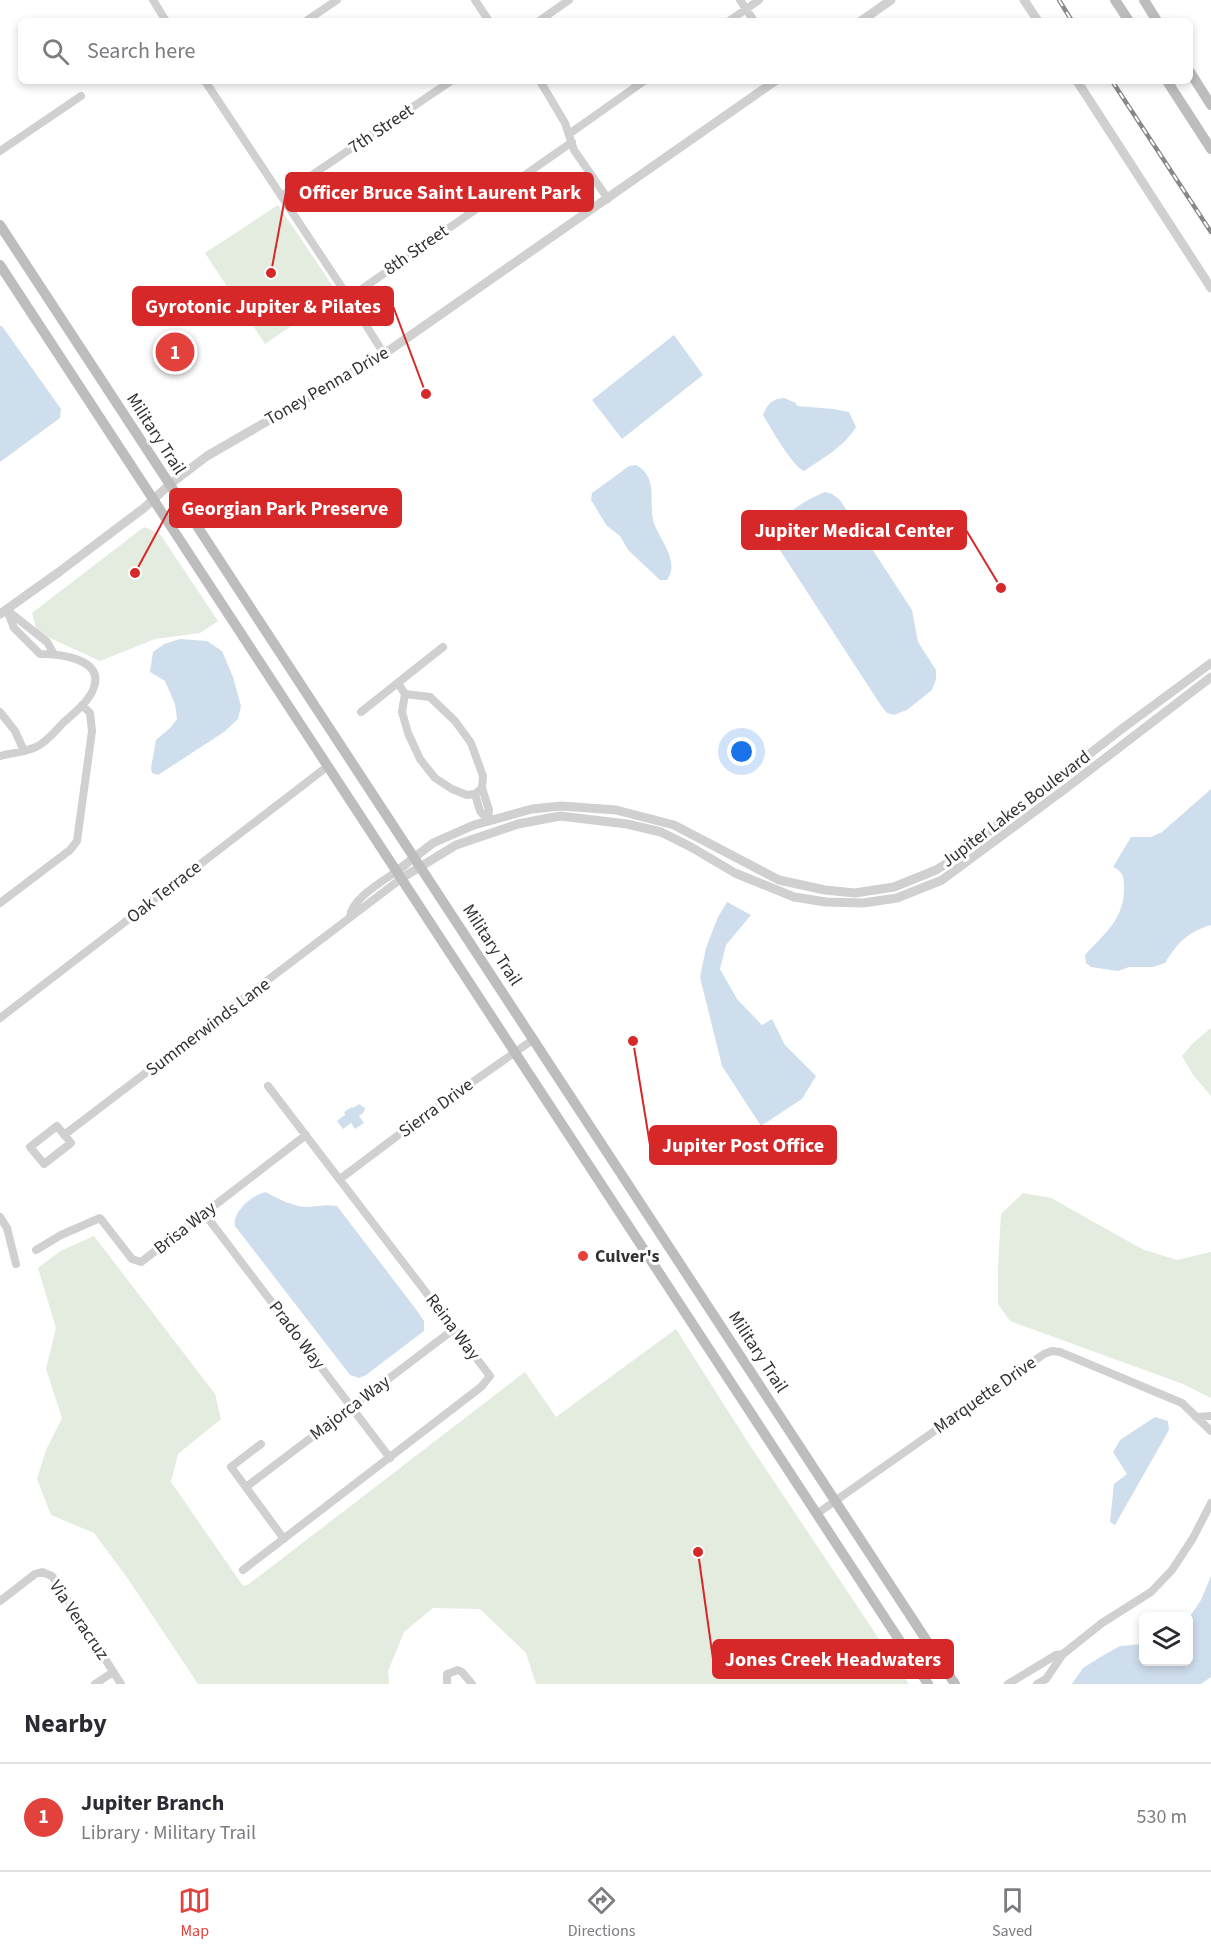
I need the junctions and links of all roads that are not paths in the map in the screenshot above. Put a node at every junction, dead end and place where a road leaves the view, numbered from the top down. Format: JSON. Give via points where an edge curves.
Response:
{"nodes":[{"id":1,"x":153,"y":0,"type":"edge"},
{"id":2,"x":337,"y":0,"type":"edge"},
{"id":3,"x":475,"y":0,"type":"edge"},
{"id":4,"x":569,"y":0,"type":"edge"},
{"id":5,"x":740,"y":0,"type":"edge"},
{"id":6,"x":759,"y":0,"type":"edge"},
{"id":7,"x":891,"y":0,"type":"edge"},
{"id":8,"x":1024,"y":0,"type":"edge"},
{"id":9,"x":1115,"y":0,"type":"edge"},
{"id":10,"x":1144,"y":0,"type":"edge"},
{"id":11,"x":746,"y":9,"type":"junction"},
{"id":12,"x":164,"y":18,"type":"edge"},
{"id":13,"x":310,"y":18,"type":"edge"},
{"id":14,"x":487,"y":18,"type":"edge"},
{"id":15,"x":543,"y":18,"type":"edge"},
{"id":16,"x":733,"y":18,"type":"edge"},
{"id":17,"x":752,"y":18,"type":"edge"},
{"id":18,"x":865,"y":18,"type":"edge"},
{"id":19,"x":1036,"y":18,"type":"edge"},
{"id":20,"x":1127,"y":18,"type":"edge"},
{"id":21,"x":1155,"y":18,"type":"edge"},
{"id":22,"x":1193,"y":77,"type":"edge"},
{"id":23,"x":210,"y":84,"type":"edge"},
{"id":24,"x":447,"y":84,"type":"edge"},
{"id":25,"x":542,"y":84,"type":"edge"},
{"id":26,"x":640,"y":84,"type":"edge"},
{"id":27,"x":771,"y":84,"type":"edge"},
{"id":28,"x":1079,"y":84,"type":"edge"},
{"id":29,"x":1169,"y":84,"type":"edge"},
{"id":30,"x":81,"y":96,"type":"dead end"},
{"id":31,"x":1211,"y":105,"type":"edge"},
{"id":32,"x":571,"y":138,"type":"junction"},
{"id":33,"x":1211,"y":149,"type":"edge"},
{"id":34,"x":0,"y":151,"type":"edge"},
{"id":35,"x":281,"y":196,"type":"junction"},
{"id":36,"x":608,"y":199,"type":"junction"},
{"id":37,"x":0,"y":225,"type":"edge"},
{"id":38,"x":0,"y":265,"type":"edge"},
{"id":39,"x":1211,"y":288,"type":"edge"},
{"id":40,"x":349,"y":298,"type":"junction"},
{"id":41,"x":384,"y":354,"type":"junction"},
{"id":42,"x":169,"y":485,"type":"junction"},
{"id":43,"x":153,"y":501,"type":"junction"},
{"id":44,"x":3,"y":612,"type":"edge"},
{"id":45,"x":443,"y":647,"type":"dead end"},
{"id":46,"x":54,"y":654,"type":"junction"},
{"id":47,"x":1211,"y":663,"type":"edge"},
{"id":48,"x":1211,"y":677,"type":"edge"},
{"id":49,"x":398,"y":683,"type":"junction"},
{"id":50,"x":405,"y":694,"type":"junction"},
{"id":51,"x":82,"y":705,"type":"junction"},
{"id":52,"x":0,"y":712,"type":"edge"},
{"id":53,"x":361,"y":712,"type":"dead end"},
{"id":54,"x":24,"y":751,"type":"junction"},
{"id":55,"x":0,"y":756,"type":"edge"},
{"id":56,"x":328,"y":765,"type":"junction"},
{"id":57,"x":482,"y":788,"type":"junction"},
{"id":58,"x":474,"y":794,"type":"junction"},
{"id":59,"x":488,"y":820,"type":"junction"},
{"id":60,"x":417,"y":862,"type":"junction"},
{"id":61,"x":399,"y":874,"type":"junction"},
{"id":62,"x":0,"y":903,"type":"edge"},
{"id":63,"x":0,"y":1018,"type":"edge"},
{"id":64,"x":534,"y":1039,"type":"junction"},
{"id":65,"x":515,"y":1051,"type":"junction"},
{"id":66,"x":268,"y":1086,"type":"dead end"},
{"id":67,"x":64,"y":1135,"type":"junction"},
{"id":68,"x":306,"y":1135,"type":"junction"},
{"id":69,"x":340,"y":1179,"type":"junction"},
{"id":70,"x":204,"y":1214,"type":"junction"},
{"id":71,"x":0,"y":1217,"type":"edge"},
{"id":72,"x":36,"y":1250,"type":"dead end"},
{"id":73,"x":16,"y":1264,"type":"dead end"},
{"id":74,"x":454,"y":1329,"type":"junction"},
{"id":75,"x":351,"y":1407,"type":"junction"},
{"id":76,"x":1211,"y":1416,"type":"edge"},
{"id":77,"x":1196,"y":1417,"type":"junction"},
{"id":78,"x":1211,"y":1431,"type":"edge"},
{"id":79,"x":261,"y":1444,"type":"dead end"},
{"id":80,"x":390,"y":1458,"type":"junction"},
{"id":81,"x":246,"y":1487,"type":"junction"},
{"id":82,"x":836,"y":1500,"type":"junction"},
{"id":83,"x":1211,"y":1503,"type":"edge"},
{"id":84,"x":818,"y":1513,"type":"junction"},
{"id":85,"x":284,"y":1539,"type":"junction"},
{"id":86,"x":243,"y":1570,"type":"dead end"},
{"id":87,"x":0,"y":1601,"type":"edge"},
{"id":88,"x":1063,"y":1654,"type":"junction"},
{"id":89,"x":113,"y":1672,"type":"junction"},
{"id":90,"x":95,"y":1684,"type":"edge"},
{"id":91,"x":121,"y":1684,"type":"edge"},
{"id":92,"x":447,"y":1684,"type":"edge"},
{"id":93,"x":472,"y":1684,"type":"edge"},
{"id":94,"x":928,"y":1684,"type":"edge"},
{"id":95,"x":955,"y":1684,"type":"edge"},
{"id":96,"x":1008,"y":1684,"type":"edge"},
{"id":97,"x":1037,"y":1684,"type":"edge"}],
"edges":[{"from":1,"to":12,"type":"street"},
{"from":2,"to":13,"type":"street"},
{"from":3,"to":14,"type":"street"},
{"from":4,"to":15,"type":"street"},
{"from":5,"to":11,"type":"street"},
{"from":6,"to":11,"type":"street"},
{"from":7,"to":18,"type":"street"},
{"from":8,"to":19,"type":"street"},
{"from":9,"to":20,"type":"main road"},
{"from":10,"to":21,"type":"main road"},
{"from":11,"to":16,"type":"street"},
{"from":11,"to":17,"type":"street"},
{"from":22,"to":31,"type":"main road"},
{"from":23,"to":35,"type":"street"},
{"from":24,"to":35,"type":"street","name":"7th Street"},
{"from":25,"to":32,"type":"street"},
{"from":26,"to":32,"type":"street","name":"8th Street"},
{"from":27,"to":36,"type":"street","name":"Toney Penna Drive"},
{"from":28,"to":39,"type":"street"},
{"from":29,"to":33,"type":"main road"},
{"from":30,"to":34,"type":"street"},
{"from":32,"to":36,"type":"street","via":[[574,150]]},
{"from":32,"to":40,"type":"street","name":"8th Street"},
{"from":35,"to":40,"type":"street"},
{"from":36,"to":41,"type":"street","name":"Toney Penna Drive"},
{"from":37,"to":42,"type":"main road","name":"Military Trail"},
{"from":38,"to":43,"type":"main road","name":"Military Trail"},
{"from":40,"to":41,"type":"street"},
{"from":41,"to":42,"type":"street","name":"Toney Penna Drive","via":[[227,444]]},
{"from":42,"to":43,"type":"street","name":"Toney Penna Drive"},
{"from":42,"to":60,"type":"main road","name":"Military Trail"},
{"from":43,"to":44,"type":"street","name":"Toney Penna Drive"},
{"from":43,"to":56,"type":"main road","name":"Military Trail"},
{"from":44,"to":46,"type":"street","via":[[46,642]]},
{"from":44,"to":46,"type":"street","via":[[40,654]]},
{"from":45,"to":49,"type":"street"},
{"from":46,"to":51,"type":"street","via":[[83,661],[94,674],[94,689]]},
{"from":47,"to":59,"type":"street","name":"Jupiter Lakes Boulevard","via":[[952,860],[894,887],[855,893],[780,880],[674,825],[616,810],[561,806]]},
{"from":48,"to":60,"type":"street","name":"Jupiter Lakes Boulevard","via":[[942,880],[897,898],[863,903],[795,897],[735,873],[661,832],[560,816],[491,832]]},
{"from":49,"to":50,"type":"street"},
{"from":49,"to":53,"type":"street"},
{"from":50,"to":57,"type":"street","via":[[430,697],[455,721],[471,743],[483,776]]},
{"from":50,"to":58,"type":"street","via":[[402,712],[420,759],[435,778],[452,789]]},
{"from":51,"to":54,"type":"street","via":[[39,747]]},
{"from":51,"to":62,"type":"street","via":[[90,713],[92,731],[77,841]]},
{"from":52,"to":54,"type":"street"},
{"from":54,"to":55,"type":"street"},
{"from":56,"to":61,"type":"main road","name":"Military Trail"},
{"from":56,"to":63,"type":"street","name":"Oak Terrace"},
{"from":57,"to":58,"type":"street"},
{"from":57,"to":59,"type":"street"},
{"from":58,"to":59,"type":"street"},
{"from":59,"to":60,"type":"street","name":"Jupiter Lakes Boulevard","via":[[433,843]]},
{"from":60,"to":61,"type":"street","name":"Jupiter Lakes Boulevard"},
{"from":60,"to":64,"type":"main road","name":"Military Trail"},
{"from":61,"to":65,"type":"main road","name":"Military Trail"},
{"from":61,"to":67,"type":"street","name":"Summerwinds Lane","via":[[350,917]]},
{"from":64,"to":65,"type":"street","name":"Sierra Drive"},
{"from":64,"to":82,"type":"main road","name":"Military Trail"},
{"from":65,"to":69,"type":"street","name":"Sierra Drive"},
{"from":65,"to":84,"type":"main road","name":"Military Trail"},
{"from":66,"to":68,"type":"street","name":"Reina Way"},
{"from":67,"to":67,"type":"street","via":[[71,1143],[44,1164],[30,1147],[57,1125]]},
{"from":68,"to":69,"type":"street","name":"Reina Way"},
{"from":68,"to":70,"type":"street","name":"Brisa Way"},
{"from":69,"to":74,"type":"street","name":"Reina Way"},
{"from":70,"to":72,"type":"street","name":"Brisa Way","via":[[141,1262],[132,1259],[100,1218]]},
{"from":70,"to":75,"type":"street","name":"Prado Way"},
{"from":71,"to":73,"type":"street","via":[[8,1228]]},
{"from":74,"to":75,"type":"street","name":"Majorca Way"},
{"from":74,"to":80,"type":"street","name":"Reina Way","via":[[490,1376]]},
{"from":75,"to":80,"type":"street","name":"Prado Way"},
{"from":75,"to":81,"type":"street","name":"Majorca Way"},
{"from":76,"to":77,"type":"street"},
{"from":77,"to":78,"type":"street","name":"Marquette Drive"},
{"from":77,"to":82,"type":"street","name":"Marquette Drive","via":[[1182,1403],[1052,1351]]},
{"from":79,"to":81,"type":"street","via":[[231,1467]]},
{"from":80,"to":85,"type":"street","name":"Reina Way"},
{"from":81,"to":85,"type":"street"},
{"from":82,"to":84,"type":"street","name":"Marquette Drive"},
{"from":82,"to":95,"type":"main road","name":"Military Trail"},
{"from":83,"to":88,"type":"street","via":[[1172,1570],[1151,1592]]},
{"from":84,"to":94,"type":"main road","name":"Military Trail"},
{"from":85,"to":86,"type":"street","name":"Reina Way"},
{"from":87,"to":89,"type":"street","name":"Via Veracruz","via":[[35,1574],[52,1576]]},
{"from":88,"to":96,"type":"street","via":[[1056,1654]]},
{"from":88,"to":97,"type":"street","via":[[1046,1679]]},
{"from":89,"to":90,"type":"street"},
{"from":89,"to":91,"type":"street","name":"Via Veracruz"},
{"from":92,"to":93,"type":"street","via":[[447,1674],[458,1670]]}]}
